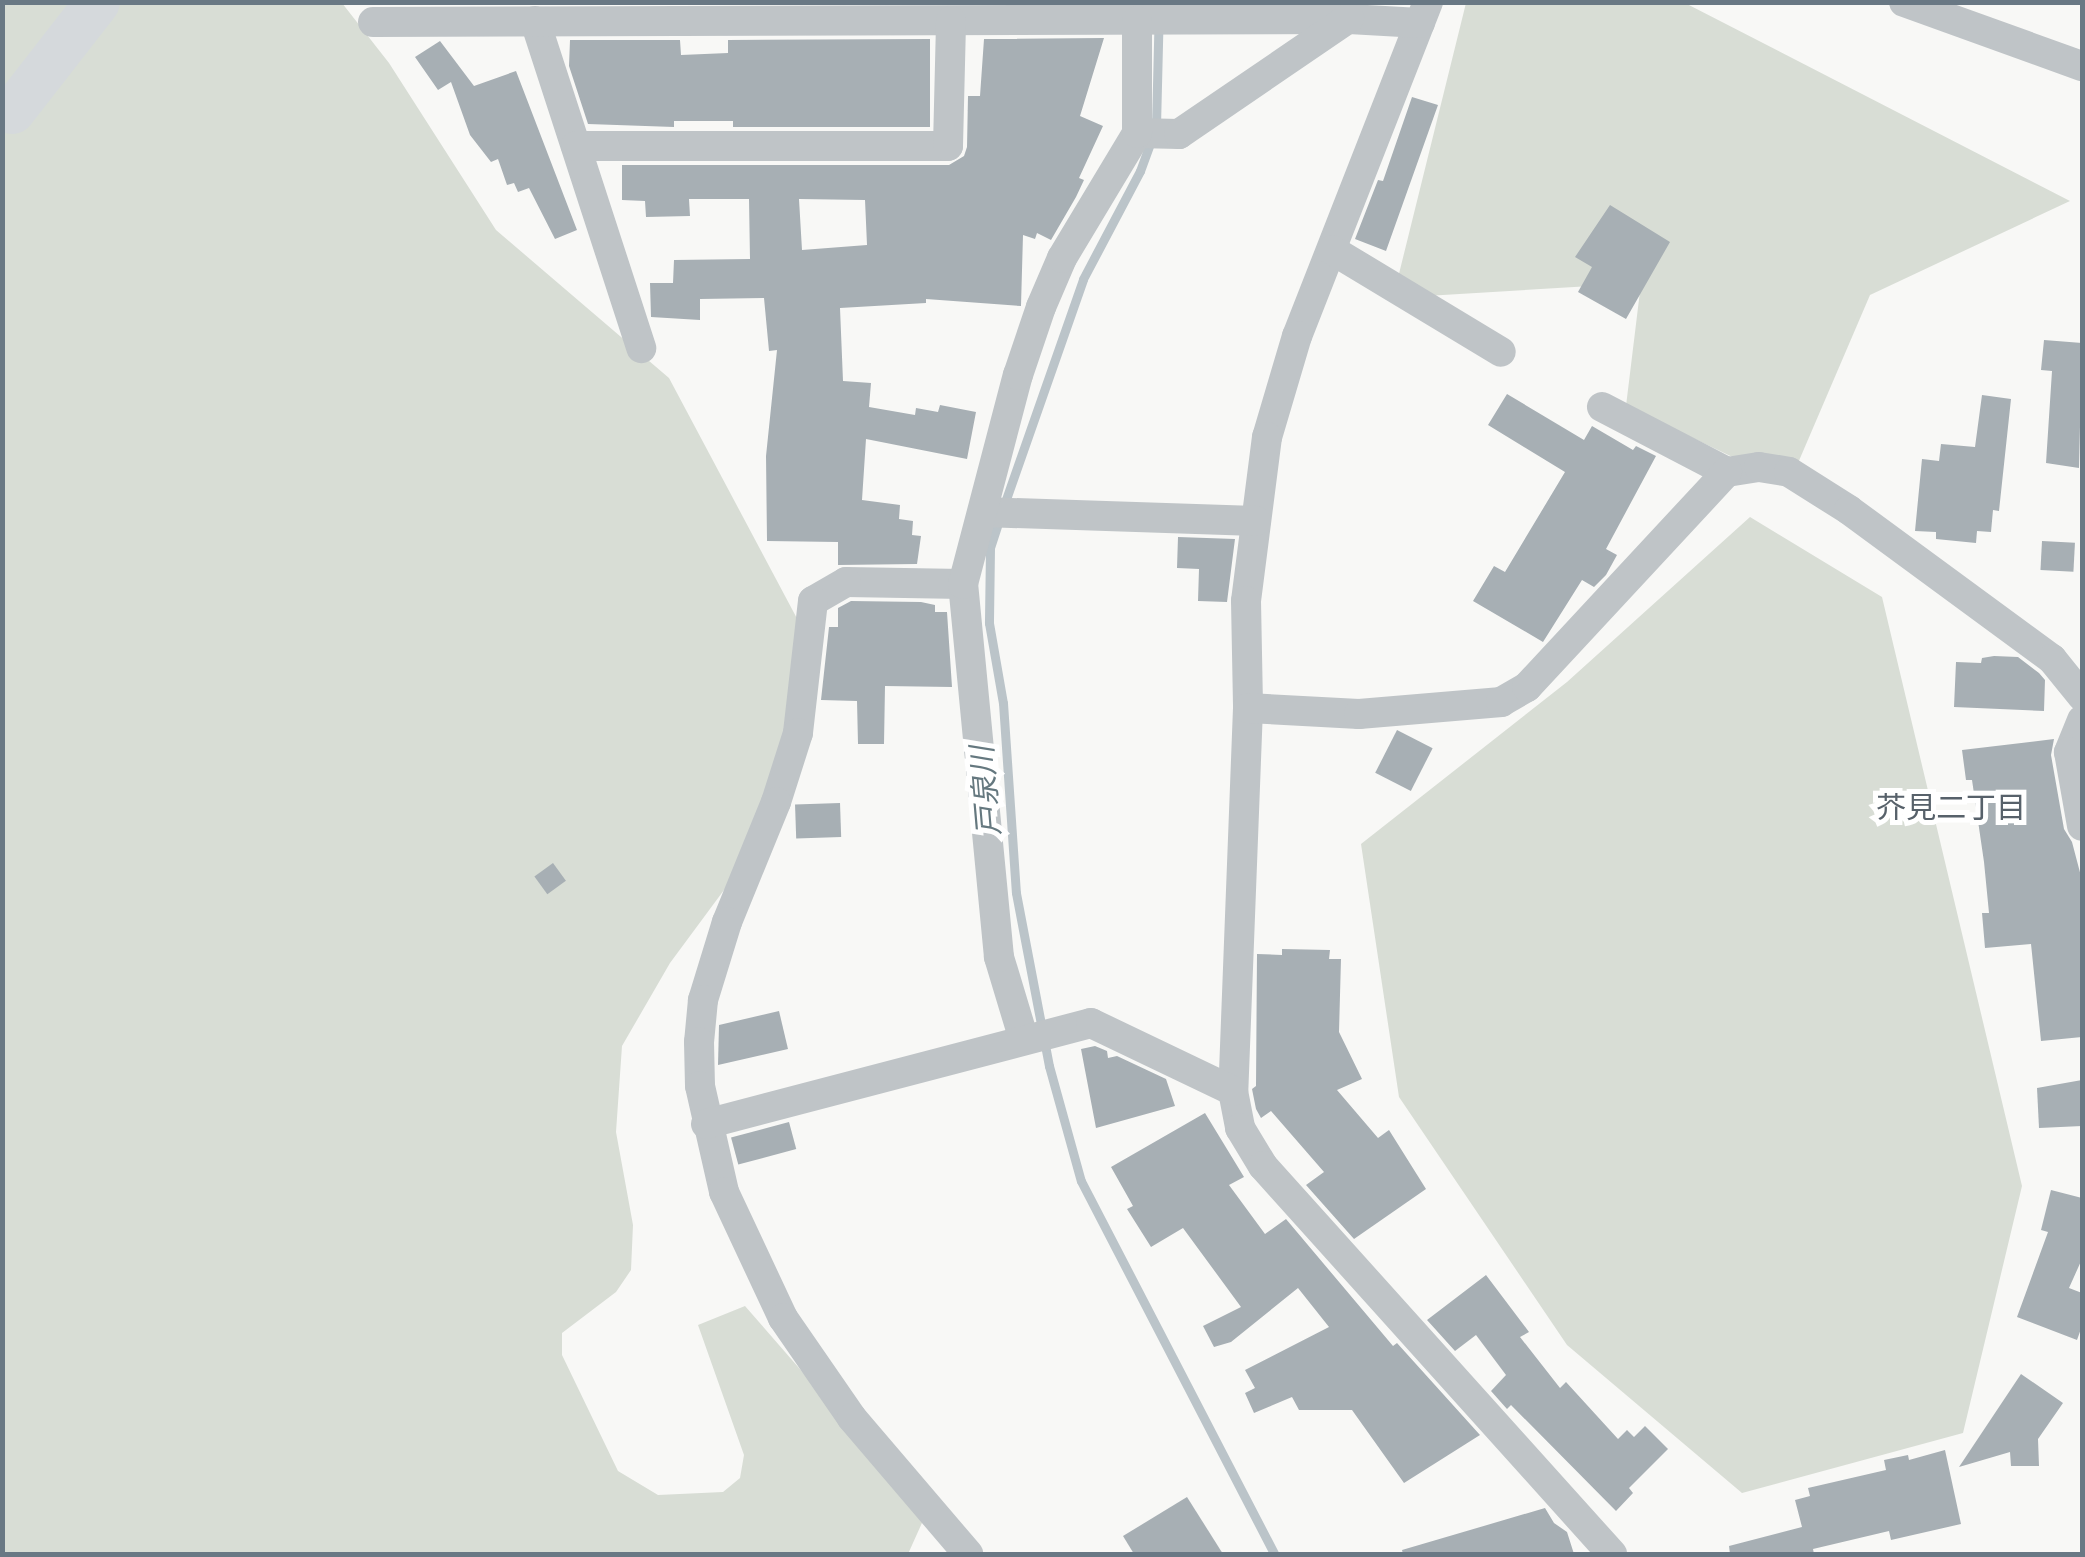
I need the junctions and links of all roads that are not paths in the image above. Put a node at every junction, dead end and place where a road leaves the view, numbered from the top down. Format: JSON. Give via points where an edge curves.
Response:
{"nodes":[{"id":1,"x":97,"y":2,"type":"edge"},
{"id":2,"x":1904,"y":2,"type":"edge"},
{"id":3,"x":1066,"y":11,"type":"edge"},
{"id":4,"x":1259,"y":11,"type":"edge"},
{"id":5,"x":1350,"y":11,"type":"edge"},
{"id":6,"x":727,"y":12,"type":"edge"},
{"id":7,"x":892,"y":12,"type":"edge"},
{"id":8,"x":1424,"y":13,"type":"edge"},
{"id":9,"x":1156,"y":20,"type":"junction"},
{"id":10,"x":951,"y":21,"type":"junction"},
{"id":11,"x":373,"y":22,"type":"dead end"},
{"id":12,"x":536,"y":22,"type":"junction"},
{"id":13,"x":2082,"y":66,"type":"edge"},
{"id":14,"x":12,"y":111,"type":"dead end"},
{"id":15,"x":1152,"y":134,"type":"junction"},
{"id":16,"x":576,"y":146,"type":"junction"},
{"id":17,"x":1332,"y":250,"type":"junction"},
{"id":18,"x":642,"y":348,"type":"dead end"},
{"id":19,"x":1501,"y":352,"type":"dead end"},
{"id":20,"x":1602,"y":407,"type":"dead end"},
{"id":21,"x":1727,"y":472,"type":"junction"},
{"id":22,"x":984,"y":512,"type":"junction"},
{"id":23,"x":1256,"y":522,"type":"junction"},
{"id":24,"x":963,"y":584,"type":"junction"},
{"id":25,"x":2082,"y":696,"type":"edge"},
{"id":26,"x":1248,"y":708,"type":"junction"},
{"id":27,"x":2082,"y":720,"type":"edge"},
{"id":28,"x":2082,"y":826,"type":"edge"},
{"id":29,"x":1040,"y":1035,"type":"junction"},
{"id":30,"x":1233,"y":1092,"type":"junction"},
{"id":31,"x":706,"y":1124,"type":"junction"},
{"id":32,"x":968,"y":1554,"type":"edge"},
{"id":33,"x":1612,"y":1554,"type":"edge"}],
"edges":[{"from":1,"to":14,"type":"main road"},
{"from":2,"to":13,"type":"street"},
{"from":3,"to":9,"type":"street"},
{"from":3,"to":10,"type":"street"},
{"from":4,"to":5,"type":"street"},
{"from":4,"to":9,"type":"street"},
{"from":5,"to":8,"type":"street"},
{"from":5,"to":15,"type":"street"},
{"from":6,"to":7,"type":"street"},
{"from":6,"to":12,"type":"street"},
{"from":7,"to":10,"type":"street"},
{"from":8,"to":17,"type":"street"},
{"from":9,"to":15,"type":"street"},
{"from":10,"to":16,"type":"street","via":[[948,146]]},
{"from":11,"to":12,"type":"street"},
{"from":12,"to":16,"type":"street"},
{"from":15,"to":22,"type":"street","via":[[1062,258],[1018,375]]},
{"from":16,"to":18,"type":"street"},
{"from":17,"to":19,"type":"street"},
{"from":17,"to":23,"type":"street","via":[[1267,437]]},
{"from":20,"to":21,"type":"street"},
{"from":21,"to":25,"type":"street","via":[[1789,472],[1850,510],[2052,659]]},
{"from":21,"to":26,"type":"street","via":[[1527,688],[1501,702],[1360,714]]},
{"from":22,"to":23,"type":"street"},
{"from":22,"to":24,"type":"street"},
{"from":23,"to":26,"type":"street","via":[[1246,601]]},
{"from":24,"to":29,"type":"street","via":[[1000,957]]},
{"from":24,"to":31,"type":"street","via":[[846,582],[813,602],[798,733],[704,1000],[700,1086]]},
{"from":26,"to":30,"type":"street"},
{"from":27,"to":28,"type":"street","via":[[2069,752]]},
{"from":29,"to":30,"type":"street","via":[[1092,1024]]},
{"from":29,"to":31,"type":"street"},
{"from":30,"to":33,"type":"street","via":[[1240,1128],[1263,1166]]},
{"from":31,"to":32,"type":"street","via":[[724,1192],[783,1318],[852,1418]]}]}
